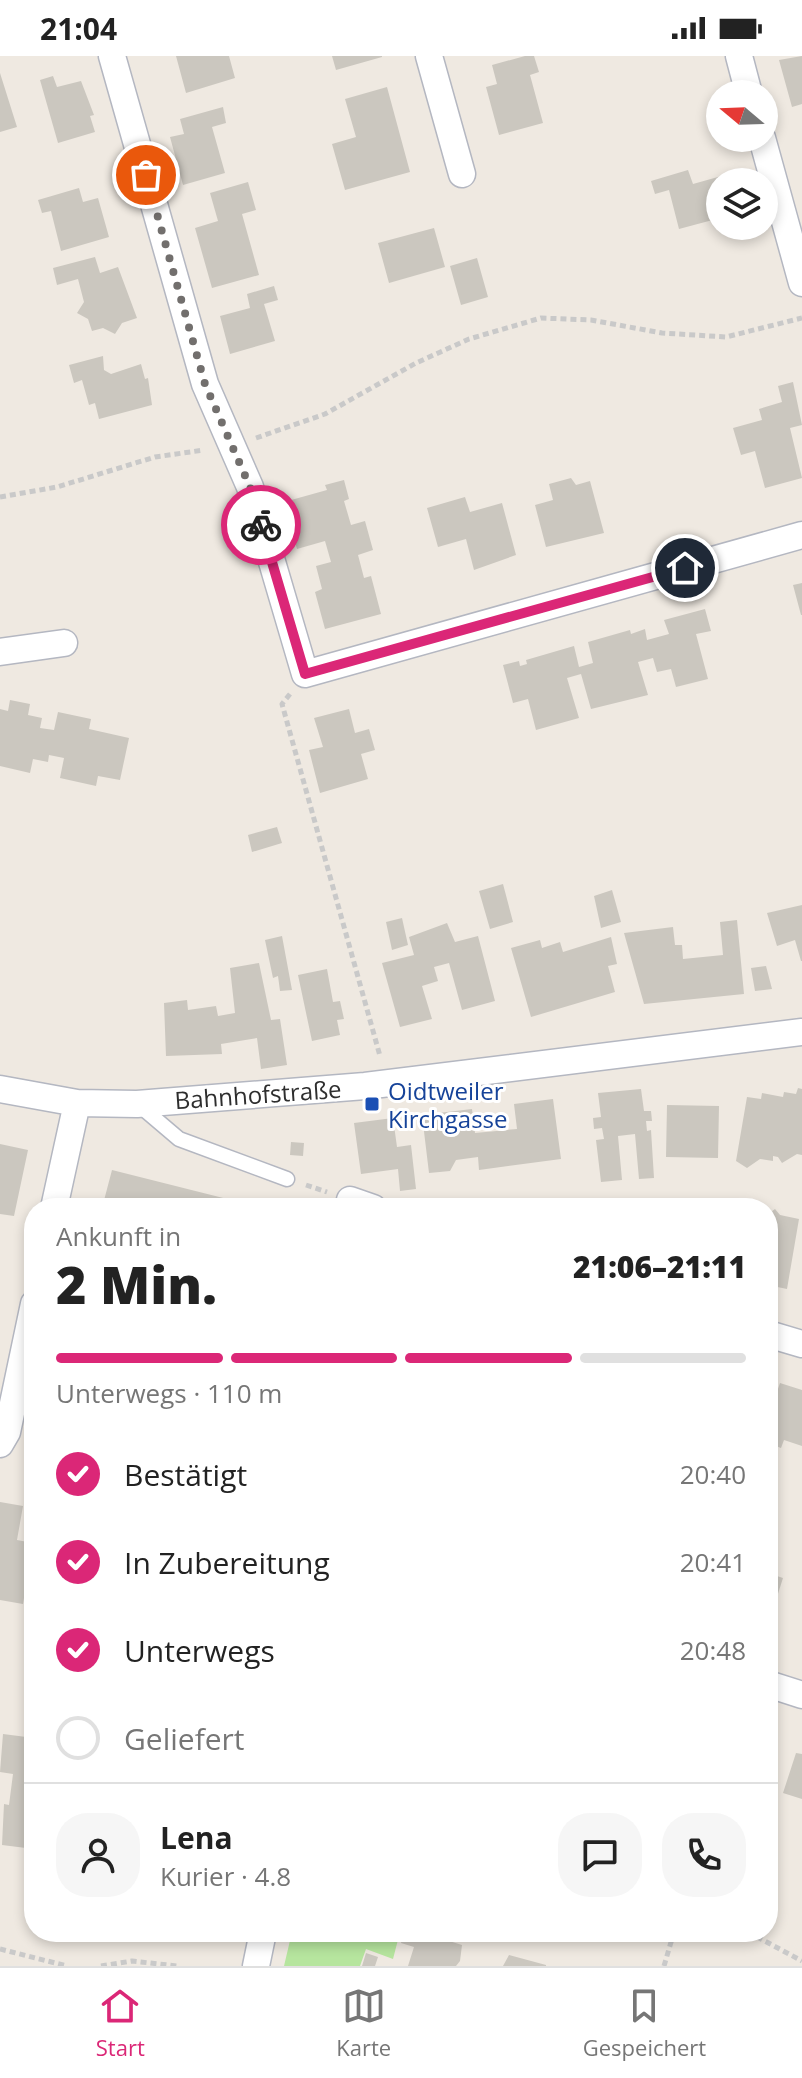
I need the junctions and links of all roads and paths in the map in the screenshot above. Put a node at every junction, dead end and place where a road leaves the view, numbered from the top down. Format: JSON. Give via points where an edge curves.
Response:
{"nodes":[{"id":1,"x":112,"y":56,"type":"edge"},
{"id":2,"x":429,"y":56,"type":"edge"},
{"id":3,"x":739,"y":56,"type":"edge"},
{"id":4,"x":745,"y":80,"type":"edge"},
{"id":5,"x":766,"y":152,"type":"edge"},
{"id":6,"x":462,"y":174,"type":"dead end"},
{"id":7,"x":802,"y":283,"type":"edge"},
{"id":8,"x":802,"y":318,"type":"edge"},
{"id":9,"x":230,"y":447,"type":"junction"},
{"id":10,"x":0,"y":497,"type":"edge"},
{"id":11,"x":802,"y":535,"type":"edge"},
{"id":12,"x":64,"y":643,"type":"dead end"},
{"id":13,"x":0,"y":652,"type":"edge"},
{"id":14,"x":305,"y":674,"type":"junction"},
{"id":15,"x":802,"y":1032,"type":"edge"},
{"id":16,"x":387,"y":1083,"type":"junction"},
{"id":17,"x":0,"y":1089,"type":"edge"},
{"id":18,"x":77,"y":1103,"type":"junction"},
{"id":19,"x":137,"y":1104,"type":"junction"},
{"id":20,"x":287,"y":1179,"type":"joint"},
{"id":21,"x":56,"y":1198,"type":"edge"},
{"id":22,"x":344,"y":1198,"type":"edge"},
{"id":23,"x":778,"y":1337,"type":"edge"},
{"id":24,"x":802,"y":1344,"type":"edge"},
{"id":25,"x":24,"y":1351,"type":"edge"},
{"id":26,"x":0,"y":1444,"type":"edge"},
{"id":27,"x":778,"y":1687,"type":"edge"},
{"id":28,"x":802,"y":1695,"type":"edge"},
{"id":29,"x":261,"y":1942,"type":"edge"},
{"id":30,"x":671,"y":1942,"type":"edge"},
{"id":31,"x":767,"y":1942,"type":"edge"},
{"id":32,"x":0,"y":1949,"type":"edge"},
{"id":33,"x":802,"y":1961,"type":"edge"},
{"id":34,"x":67,"y":1966,"type":"edge"},
{"id":35,"x":101,"y":1966,"type":"edge"},
{"id":36,"x":177,"y":1966,"type":"edge"},
{"id":37,"x":256,"y":1966,"type":"edge"},
{"id":38,"x":664,"y":1966,"type":"edge"}],
"edges":[{"from":1,"to":9,"type":"street","via":[[205,384]]},
{"from":2,"to":6,"type":"street"},
{"from":3,"to":4,"type":"street"},
{"from":5,"to":7,"type":"street"},
{"from":8,"to":9,"type":"path","via":[[726,337],[541,318],[469,339],[325,414]]},
{"from":9,"to":10,"type":"path","via":[[155,457],[57,487]]},
{"from":9,"to":14,"type":"street","via":[[250,487]]},
{"from":11,"to":14,"type":"street"},
{"from":12,"to":13,"type":"street"},
{"from":14,"to":16,"type":"path","via":[[282,704]]},
{"from":15,"to":16,"type":"street","name":"Bahnhofstraße"},
{"from":16,"to":19,"type":"street","name":"Bahnhofstraße"},
{"from":17,"to":18,"type":"street","name":"Bahnhofstraße"},
{"from":18,"to":19,"type":"street","name":"Bahnhofstraße"},
{"from":18,"to":21,"type":"street"},
{"from":19,"to":20,"type":"lane","via":[[179,1139]]},
{"from":20,"to":22,"type":"path"},
{"from":23,"to":24,"type":"street"},
{"from":25,"to":26,"type":"street"},
{"from":27,"to":28,"type":"street"},
{"from":29,"to":37,"type":"street"},
{"from":30,"to":38,"type":"path"},
{"from":31,"to":33,"type":"path"},
{"from":32,"to":34,"type":"path"},
{"from":35,"to":36,"type":"path","via":[[132,1961]]}]}
